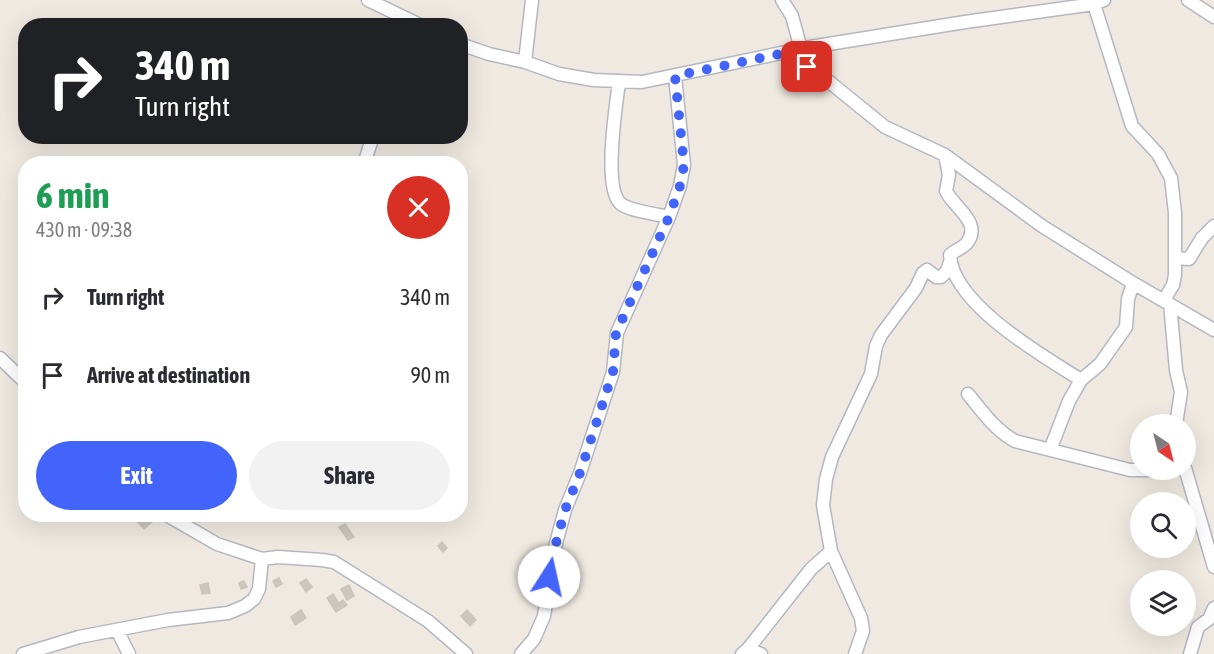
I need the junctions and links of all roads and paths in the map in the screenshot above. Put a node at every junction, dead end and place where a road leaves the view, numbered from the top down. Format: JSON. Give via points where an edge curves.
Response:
{"nodes":[{"id":1,"x":368,"y":0,"type":"edge"},
{"id":2,"x":532,"y":0,"type":"edge"},
{"id":3,"x":782,"y":0,"type":"edge"},
{"id":4,"x":1188,"y":0,"type":"edge"},
{"id":5,"x":1099,"y":2,"type":"edge"},
{"id":6,"x":391,"y":5,"type":"edge"},
{"id":7,"x":1214,"y":17,"type":"edge"},
{"id":8,"x":407,"y":18,"type":"edge"},
{"id":9,"x":468,"y":47,"type":"edge"},
{"id":10,"x":801,"y":49,"type":"junction"},
{"id":11,"x":785,"y":53,"type":"junction"},
{"id":12,"x":525,"y":62,"type":"junction"},
{"id":13,"x":675,"y":76,"type":"junction"},
{"id":14,"x":619,"y":82,"type":"junction"},
{"id":15,"x":945,"y":155,"type":"junction"},
{"id":16,"x":669,"y":217,"type":"junction"},
{"id":17,"x":1214,"y":226,"type":"edge"},
{"id":18,"x":1175,"y":258,"type":"junction"},
{"id":19,"x":950,"y":262,"type":"junction"},
{"id":20,"x":1133,"y":283,"type":"junction"},
{"id":21,"x":1167,"y":302,"type":"junction"},
{"id":22,"x":1214,"y":330,"type":"edge"},
{"id":23,"x":0,"y":358,"type":"edge"},
{"id":24,"x":18,"y":375,"type":"edge"},
{"id":25,"x":1081,"y":380,"type":"junction"},
{"id":26,"x":968,"y":394,"type":"dead end"},
{"id":27,"x":1178,"y":414,"type":"edge"},
{"id":28,"x":1050,"y":450,"type":"junction"},
{"id":29,"x":1130,"y":470,"type":"edge"},
{"id":30,"x":1189,"y":480,"type":"edge"},
{"id":31,"x":179,"y":522,"type":"edge"},
{"id":32,"x":831,"y":551,"type":"junction"},
{"id":33,"x":262,"y":559,"type":"junction"},
{"id":34,"x":1214,"y":567,"type":"edge"},
{"id":35,"x":1214,"y":608,"type":"edge"},
{"id":36,"x":117,"y":630,"type":"junction"},
{"id":37,"x":745,"y":651,"type":"edge"},
{"id":38,"x":23,"y":654,"type":"edge"},
{"id":39,"x":129,"y":654,"type":"edge"},
{"id":40,"x":466,"y":654,"type":"edge"},
{"id":41,"x":520,"y":654,"type":"edge"},
{"id":42,"x":761,"y":654,"type":"edge"},
{"id":43,"x":855,"y":654,"type":"edge"},
{"id":44,"x":1190,"y":654,"type":"edge"}],
"edges":[{"from":1,"to":6,"type":"street"},
{"from":2,"to":12,"type":"street"},
{"from":3,"to":10,"type":"street","via":[[792,16]]},
{"from":4,"to":7,"type":"street"},
{"from":5,"to":10,"type":"street"},
{"from":5,"to":18,"type":"street","via":[[1132,126],[1158,154],[1171,178]]},
{"from":6,"to":8,"type":"street"},
{"from":9,"to":12,"type":"street"},
{"from":10,"to":11,"type":"street"},
{"from":11,"to":13,"type":"street"},
{"from":11,"to":15,"type":"street","via":[[827,80],[885,127]]},
{"from":12,"to":14,"type":"street","via":[[559,74]]},
{"from":13,"to":14,"type":"street"},
{"from":13,"to":16,"type":"street","via":[[684,165]]},
{"from":14,"to":16,"type":"street","via":[[612,187],[618,202],[625,207]]},
{"from":15,"to":19,"type":"street","via":[[949,175],[946,191],[971,227],[966,243],[951,253]]},
{"from":15,"to":20,"type":"street","via":[[1042,226]]},
{"from":16,"to":41,"type":"street","via":[[616,333],[613,372],[565,510],[544,616],[534,639]]},
{"from":17,"to":18,"type":"street","via":[[1188,259]]},
{"from":18,"to":21,"type":"street"},
{"from":19,"to":25,"type":"street","via":[[967,294],[988,315]]},
{"from":19,"to":32,"type":"street","via":[[941,277],[927,270],[923,273],[878,340],[871,374],[825,479],[823,505]]},
{"from":20,"to":21,"type":"street"},
{"from":20,"to":25,"type":"street","via":[[1126,327],[1100,364]]},
{"from":21,"to":22,"type":"street"},
{"from":21,"to":27,"type":"street","via":[[1181,392]]},
{"from":23,"to":24,"type":"street"},
{"from":25,"to":28,"type":"street"},
{"from":26,"to":28,"type":"street","via":[[1004,435]]},
{"from":28,"to":29,"type":"street"},
{"from":30,"to":34,"type":"street"},
{"from":31,"to":33,"type":"street","via":[[217,544]]},
{"from":32,"to":37,"type":"street","via":[[811,569]]},
{"from":32,"to":43,"type":"street","via":[[861,618],[863,631]]},
{"from":33,"to":36,"type":"street","via":[[260,590],[245,606]]},
{"from":33,"to":40,"type":"street","via":[[334,562],[428,621]]},
{"from":35,"to":44,"type":"street","via":[[1196,631]]},
{"from":36,"to":38,"type":"street"},
{"from":36,"to":39,"type":"street"},
{"from":37,"to":42,"type":"street"}]}
